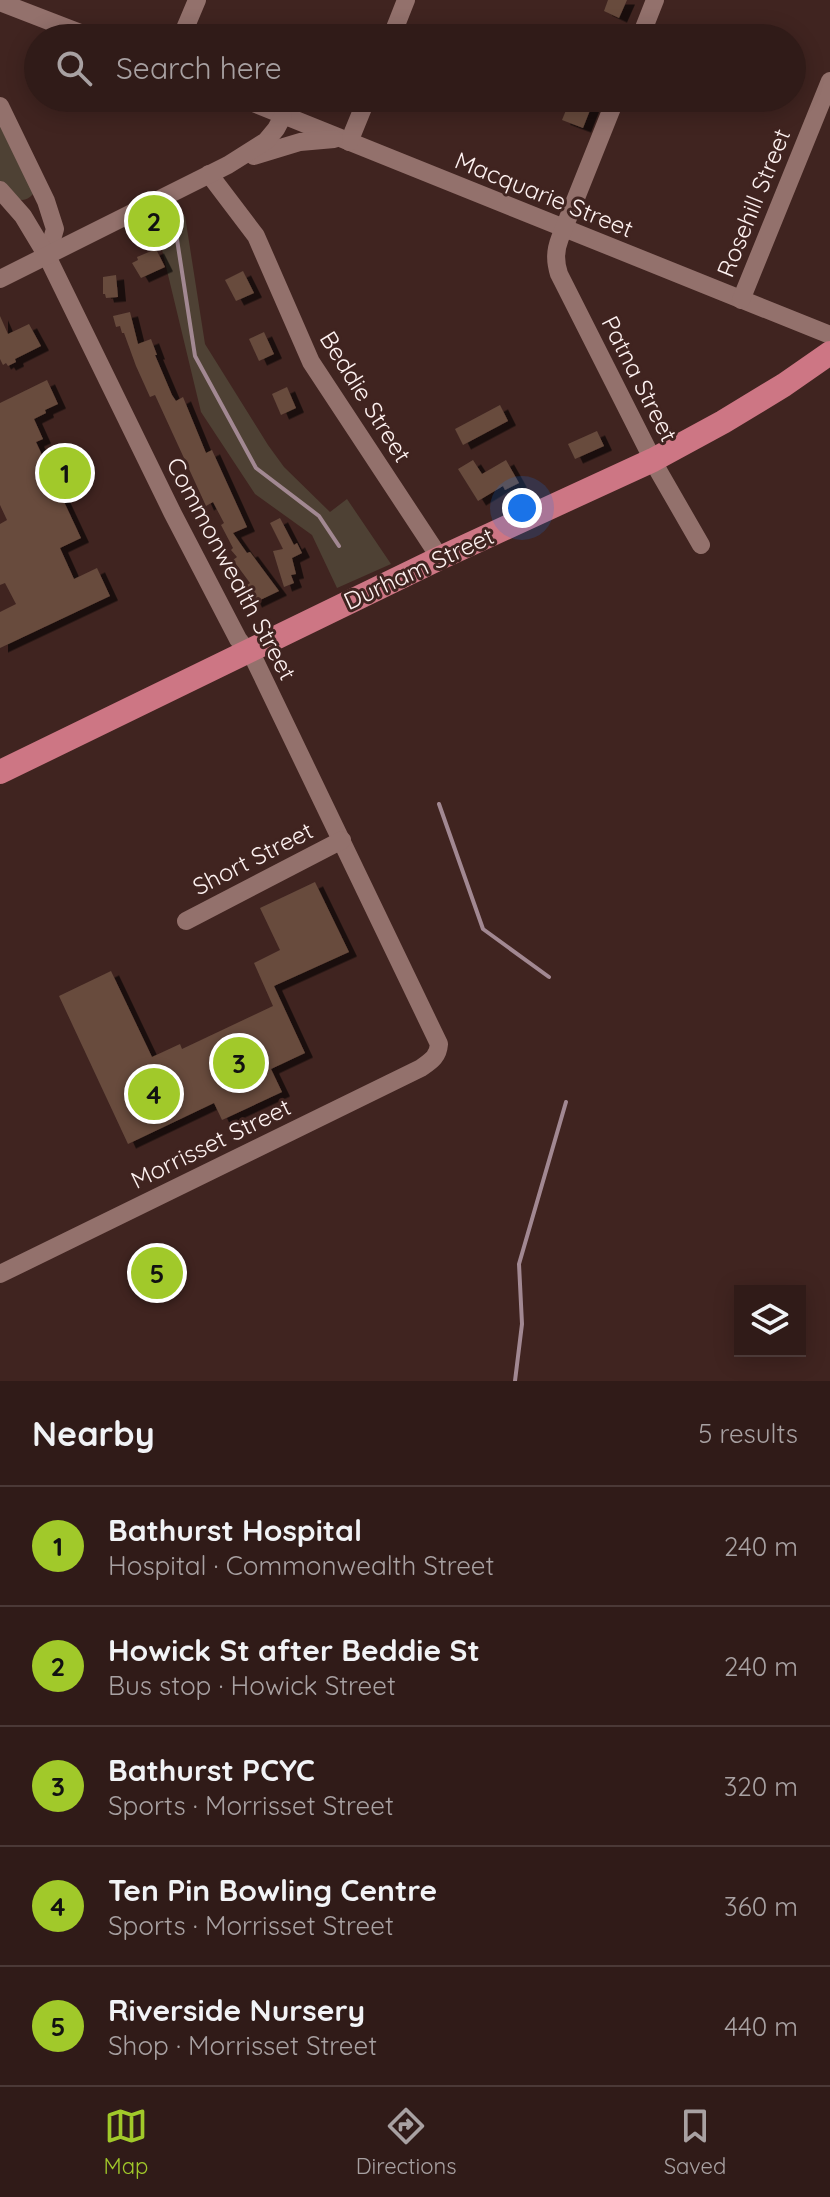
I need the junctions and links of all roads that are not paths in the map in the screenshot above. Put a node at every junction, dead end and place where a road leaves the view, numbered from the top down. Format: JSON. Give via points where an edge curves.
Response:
{"nodes":[{"id":1,"x":197,"y":0,"type":"edge"},
{"id":2,"x":406,"y":0,"type":"edge"},
{"id":3,"x":655,"y":0,"type":"edge"},
{"id":4,"x":0,"y":2,"type":"edge"},
{"id":5,"x":57,"y":24,"type":"edge"},
{"id":6,"x":187,"y":24,"type":"edge"},
{"id":7,"x":397,"y":24,"type":"edge"},
{"id":8,"x":646,"y":24,"type":"edge"},
{"id":9,"x":830,"y":81,"type":"edge"},
{"id":10,"x":0,"y":106,"type":"edge"},
{"id":11,"x":259,"y":112,"type":"edge"},
{"id":12,"x":275,"y":112,"type":"edge"},
{"id":13,"x":360,"y":112,"type":"edge"},
{"id":14,"x":610,"y":112,"type":"edge"},
{"id":15,"x":290,"y":118,"type":"junction"},
{"id":16,"x":345,"y":141,"type":"junction"},
{"id":17,"x":257,"y":146,"type":"junction"},
{"id":18,"x":278,"y":149,"type":"junction"},
{"id":19,"x":228,"y":165,"type":"junction"},
{"id":20,"x":209,"y":174,"type":"junction"},
{"id":21,"x":0,"y":190,"type":"edge"},
{"id":22,"x":46,"y":201,"type":"junction"},
{"id":23,"x":23,"y":216,"type":"junction"},
{"id":24,"x":563,"y":229,"type":"junction"},
{"id":25,"x":47,"y":256,"type":"junction"},
{"id":26,"x":0,"y":279,"type":"edge"},
{"id":27,"x":741,"y":300,"type":"junction"},
{"id":28,"x":830,"y":335,"type":"edge"},
{"id":29,"x":830,"y":353,"type":"edge"},
{"id":30,"x":653,"y":460,"type":"junction"},
{"id":31,"x":701,"y":545,"type":"dead end"},
{"id":32,"x":440,"y":558,"type":"junction"},
{"id":33,"x":247,"y":651,"type":"junction"},
{"id":34,"x":0,"y":772,"type":"edge"},
{"id":35,"x":342,"y":840,"type":"junction"},
{"id":36,"x":186,"y":921,"type":"dead end"},
{"id":37,"x":438,"y":1052,"type":"joint"},
{"id":38,"x":0,"y":1274,"type":"edge"}],
"edges":[{"from":1,"to":6,"type":"street"},
{"from":2,"to":7,"type":"street"},
{"from":3,"to":8,"type":"street"},
{"from":4,"to":5,"type":"street"},
{"from":9,"to":27,"type":"street","name":"Rosehill Street"},
{"from":10,"to":22,"type":"street"},
{"from":11,"to":17,"type":"street","via":[[263,133]]},
{"from":12,"to":15,"type":"street","name":"Macquarie Street"},
{"from":13,"to":16,"type":"street"},
{"from":14,"to":24,"type":"street","name":"Patna Street"},
{"from":15,"to":16,"type":"street","name":"Macquarie Street"},
{"from":15,"to":17,"type":"street"},
{"from":15,"to":18,"type":"street","via":[[289,138]]},
{"from":16,"to":18,"type":"street","via":[[313,140]]},
{"from":16,"to":24,"type":"street","name":"Macquarie Street"},
{"from":17,"to":19,"type":"street"},
{"from":18,"to":19,"type":"street"},
{"from":19,"to":20,"type":"street"},
{"from":20,"to":25,"type":"street"},
{"from":20,"to":32,"type":"street","name":"Beddie Street","via":[[256,236],[311,362]]},
{"from":21,"to":23,"type":"street","name":"Commonwealth Street"},
{"from":22,"to":23,"type":"street"},
{"from":22,"to":25,"type":"street","via":[[55,229]]},
{"from":23,"to":25,"type":"street","name":"Commonwealth Street"},
{"from":24,"to":27,"type":"street","name":"Macquarie Street"},
{"from":24,"to":30,"type":"street","name":"Patna Street","via":[[556,250],[559,274]]},
{"from":25,"to":26,"type":"street"},
{"from":25,"to":33,"type":"street","name":"Commonwealth Street","via":[[172,512]]},
{"from":27,"to":28,"type":"street","name":"Macquarie Street"},
{"from":29,"to":30,"type":"main road","name":"Durham Street"},
{"from":30,"to":31,"type":"street","name":"Patna Street"},
{"from":30,"to":32,"type":"main road","name":"Durham Street"},
{"from":32,"to":33,"type":"main road","name":"Durham Street"},
{"from":33,"to":34,"type":"main road","name":"Durham Street"},
{"from":33,"to":35,"type":"street","name":"Commonwealth Street"},
{"from":35,"to":36,"type":"street","name":"Short Street"},
{"from":35,"to":37,"type":"street","name":"Commonwealth Street","via":[[439,1044]]},
{"from":37,"to":38,"type":"street","name":"Morrisset Street","via":[[421,1068]]}]}
